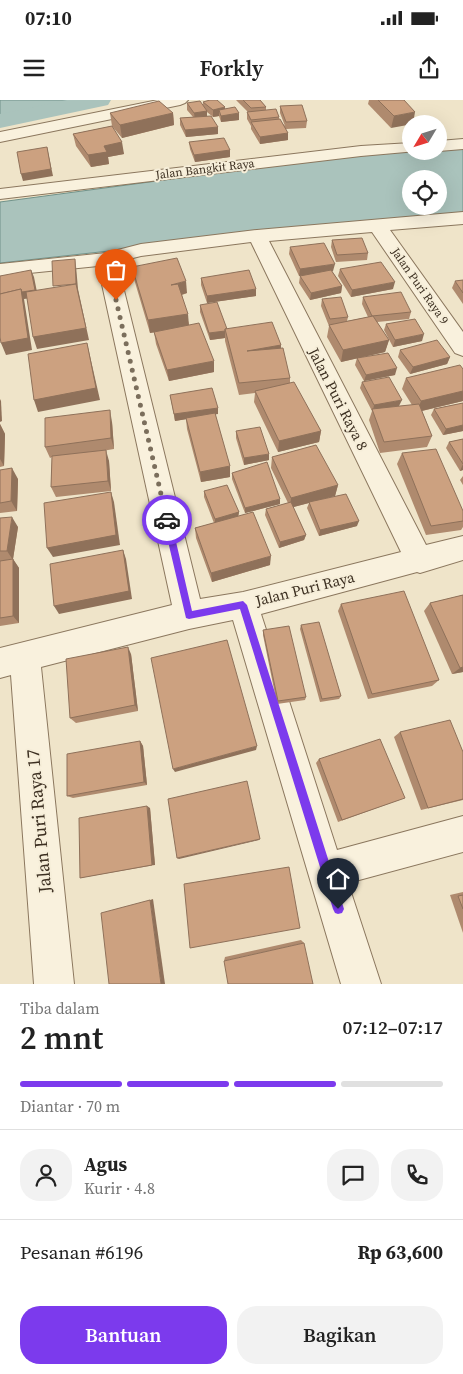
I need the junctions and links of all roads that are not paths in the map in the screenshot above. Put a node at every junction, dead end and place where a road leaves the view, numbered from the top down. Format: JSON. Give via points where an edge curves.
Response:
{"nodes":[{"id":1,"x":180,"y":100,"type":"edge"},
{"id":2,"x":0,"y":137,"type":"edge"},
{"id":3,"x":463,"y":144,"type":"edge"},
{"id":4,"x":448,"y":145,"type":"edge"},
{"id":5,"x":402,"y":148,"type":"edge"},
{"id":6,"x":0,"y":194,"type":"edge"},
{"id":7,"x":463,"y":218,"type":"edge"},
{"id":8,"x":377,"y":225,"type":"junction"},
{"id":9,"x":257,"y":236,"type":"junction"},
{"id":10,"x":106,"y":259,"type":"junction"},
{"id":11,"x":0,"y":270,"type":"edge"},
{"id":12,"x":463,"y":348,"type":"edge"},
{"id":13,"x":463,"y":548,"type":"edge"},
{"id":14,"x":420,"y":560,"type":"junction"},
{"id":15,"x":243,"y":605,"type":"junction"},
{"id":16,"x":189,"y":615,"type":"junction"},
{"id":17,"x":12,"y":660,"type":"edge"},
{"id":18,"x":463,"y":834,"type":"edge"},
{"id":19,"x":327,"y":871,"type":"junction"},
{"id":20,"x":54,"y":984,"type":"edge"},
{"id":21,"x":361,"y":984,"type":"edge"}],
"edges":[{"from":1,"to":2,"type":"street"},
{"from":3,"to":4,"type":"street"},
{"from":5,"to":6,"type":"street","name":"Jalan Bangkit Raya","via":[[361,150]]},
{"from":7,"to":8,"type":"street"},
{"from":8,"to":9,"type":"street"},
{"from":8,"to":12,"type":"street","name":"Jalan Puri Raya 9"},
{"from":9,"to":10,"type":"street","via":[[141,250]]},
{"from":9,"to":14,"type":"street","name":"Jalan Puri Raya 8"},
{"from":10,"to":11,"type":"street"},
{"from":10,"to":16,"type":"street"},
{"from":13,"to":14,"type":"street","name":"Jalan Puri Raya"},
{"from":14,"to":15,"type":"street","name":"Jalan Puri Raya"},
{"from":15,"to":16,"type":"street","name":"Jalan Puri Raya"},
{"from":15,"to":19,"type":"street"},
{"from":16,"to":17,"type":"street","name":"Jalan Puri Raya"},
{"from":17,"to":20,"type":"street","name":"Jalan Puri Raya 17"},
{"from":18,"to":19,"type":"street"},
{"from":19,"to":21,"type":"street"}]}
